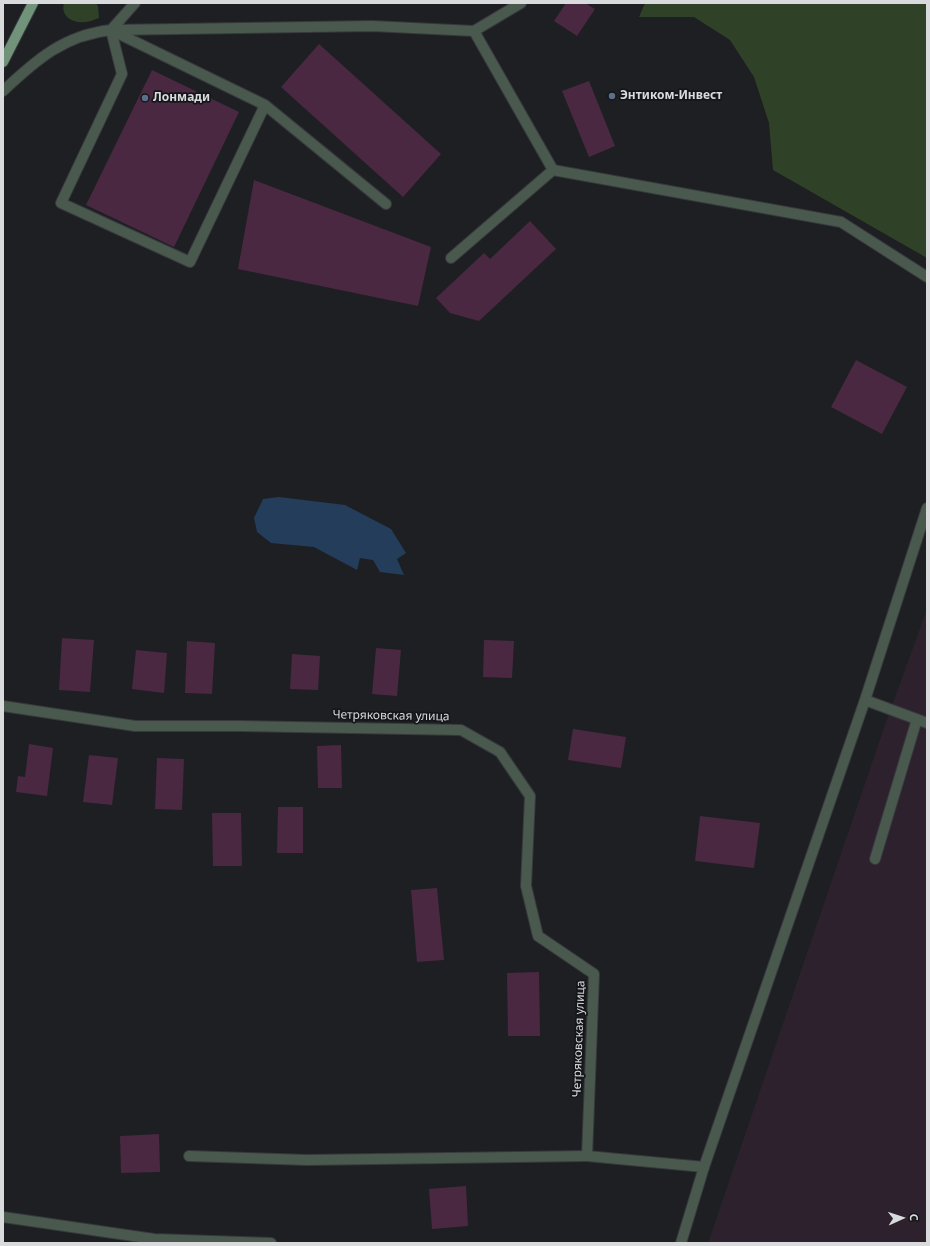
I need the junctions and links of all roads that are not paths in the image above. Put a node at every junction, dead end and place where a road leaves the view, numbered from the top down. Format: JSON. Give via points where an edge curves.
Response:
{"nodes":[{"id":1,"x":33,"y":3,"type":"edge"},
{"id":2,"x":135,"y":3,"type":"edge"},
{"id":3,"x":521,"y":3,"type":"edge"},
{"id":4,"x":111,"y":30,"type":"junction"},
{"id":5,"x":474,"y":31,"type":"junction"},
{"id":6,"x":3,"y":62,"type":"edge"},
{"id":7,"x":3,"y":91,"type":"edge"},
{"id":8,"x":265,"y":105,"type":"junction"},
{"id":9,"x":553,"y":170,"type":"junction"},
{"id":10,"x":386,"y":204,"type":"dead end"},
{"id":11,"x":451,"y":258,"type":"dead end"},
{"id":12,"x":927,"y":277,"type":"edge"},
{"id":13,"x":927,"y":508,"type":"edge"},
{"id":14,"x":865,"y":700,"type":"junction"},
{"id":15,"x":3,"y":706,"type":"edge"},
{"id":16,"x":916,"y":719,"type":"junction"},
{"id":17,"x":927,"y":723,"type":"edge"},
{"id":18,"x":875,"y":859,"type":"dead end"},
{"id":19,"x":189,"y":1156,"type":"dead end"},
{"id":20,"x":587,"y":1156,"type":"junction"},
{"id":21,"x":704,"y":1167,"type":"junction"},
{"id":22,"x":3,"y":1216,"type":"edge"},
{"id":23,"x":270,"y":1243,"type":"edge"},
{"id":24,"x":681,"y":1243,"type":"edge"}],
"edges":[{"from":1,"to":6,"type":"main road"},
{"from":2,"to":4,"type":"street"},
{"from":3,"to":5,"type":"street"},
{"from":4,"to":5,"type":"street","via":[[372,26]]},
{"from":4,"to":7,"type":"street","via":[[82,35],[47,53]]},
{"from":4,"to":8,"type":"street"},
{"from":4,"to":8,"type":"street","via":[[122,74],[61,204],[190,262]]},
{"from":5,"to":9,"type":"street"},
{"from":8,"to":10,"type":"street"},
{"from":9,"to":11,"type":"street"},
{"from":9,"to":12,"type":"street","via":[[841,222]]},
{"from":13,"to":14,"type":"street"},
{"from":14,"to":16,"type":"street"},
{"from":14,"to":21,"type":"street"},
{"from":15,"to":20,"type":"street","name":"Четряковская улица","via":[[135,726],[461,730],[500,752],[530,796],[526,886],[538,936],[594,974]]},
{"from":16,"to":17,"type":"street"},
{"from":16,"to":18,"type":"street"},
{"from":19,"to":20,"type":"street","via":[[307,1160]]},
{"from":20,"to":21,"type":"street"},
{"from":21,"to":24,"type":"street"},
{"from":22,"to":23,"type":"street","via":[[154,1239]]}]}
